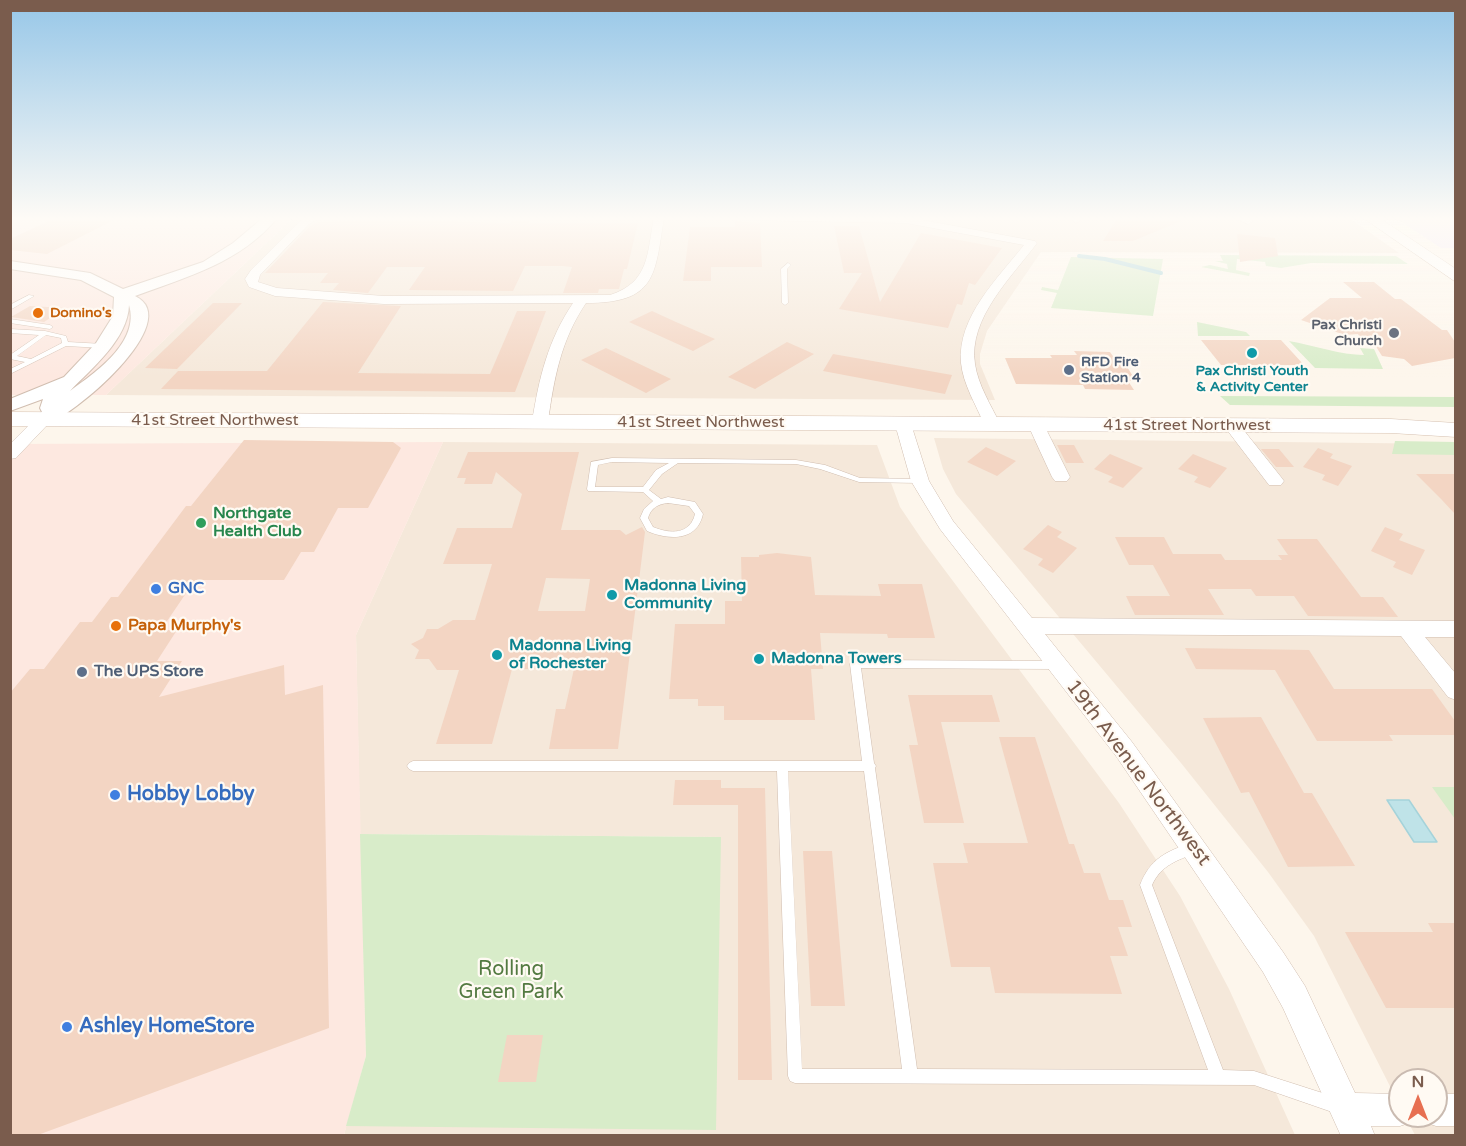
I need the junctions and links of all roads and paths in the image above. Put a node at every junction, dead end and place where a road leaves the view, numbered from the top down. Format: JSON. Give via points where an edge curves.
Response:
{"nodes":[{"id":1,"x":47,"y":270,"type":"edge"},
{"id":2,"x":192,"y":270,"type":"edge"},
{"id":3,"x":257,"y":270,"type":"edge"},
{"id":4,"x":648,"y":270,"type":"edge"},
{"id":5,"x":784,"y":270,"type":"edge"},
{"id":6,"x":1011,"y":270,"type":"edge"},
{"id":7,"x":122,"y":295,"type":"junction"},
{"id":8,"x":31,"y":296,"type":"dead end"},
{"id":9,"x":581,"y":301,"type":"junction"},
{"id":10,"x":785,"y":303,"type":"dead end"},
{"id":11,"x":10,"y":308,"type":"edge"},
{"id":12,"x":10,"y":321,"type":"edge"},
{"id":13,"x":50,"y":327,"type":"dead end"},
{"id":14,"x":10,"y":331,"type":"edge"},
{"id":15,"x":45,"y":333,"type":"junction"},
{"id":16,"x":65,"y":344,"type":"junction"},
{"id":17,"x":103,"y":346,"type":"junction"},
{"id":18,"x":125,"y":350,"type":"junction"},
{"id":19,"x":33,"y":361,"type":"junction"},
{"id":20,"x":86,"y":363,"type":"junction"},
{"id":21,"x":10,"y":372,"type":"edge"},
{"id":22,"x":10,"y":405,"type":"edge"},
{"id":23,"x":10,"y":419,"type":"edge"},
{"id":24,"x":44,"y":419,"type":"junction"},
{"id":25,"x":1455,"y":420,"type":"edge"},
{"id":26,"x":540,"y":423,"type":"junction"},
{"id":27,"x":903,"y":424,"type":"junction"},
{"id":28,"x":992,"y":424,"type":"junction"},
{"id":29,"x":1036,"y":425,"type":"junction"},
{"id":30,"x":1232,"y":426,"type":"junction"},
{"id":31,"x":1390,"y":426,"type":"junction"},
{"id":32,"x":1455,"y":430,"type":"edge"},
{"id":33,"x":10,"y":454,"type":"edge"},
{"id":34,"x":677,"y":462,"type":"junction"},
{"id":35,"x":1061,"y":477,"type":"dead end"},
{"id":36,"x":1275,"y":481,"type":"dead end"},
{"id":37,"x":920,"y":482,"type":"junction"},
{"id":38,"x":645,"y":490,"type":"junction"},
{"id":39,"x":659,"y":502,"type":"junction"},
{"id":40,"x":1027,"y":626,"type":"junction"},
{"id":41,"x":1407,"y":629,"type":"junction"},
{"id":42,"x":1455,"y":629,"type":"edge"},
{"id":43,"x":1058,"y":665,"type":"junction"},
{"id":44,"x":1455,"y":691,"type":"edge"},
{"id":45,"x":782,"y":765,"type":"junction"},
{"id":46,"x":412,"y":766,"type":"dead end"},
{"id":47,"x":870,"y":766,"type":"junction"},
{"id":48,"x":1195,"y":849,"type":"junction"},
{"id":49,"x":910,"y":1075,"type":"junction"},
{"id":50,"x":1218,"y":1078,"type":"junction"},
{"id":51,"x":1388,"y":1113,"type":"edge"},
{"id":52,"x":1352,"y":1122,"type":"edge"}],
"edges":[{"from":1,"to":7,"type":"street","via":[[85,276]]},
{"from":2,"to":7,"type":"street"},
{"from":3,"to":9,"type":"street","via":[[251,279],[253,284],[275,292],[384,300]]},
{"from":4,"to":9,"type":"street","via":[[639,288],[611,299]]},
{"from":5,"to":10,"type":"lane"},
{"from":6,"to":28,"type":"street","via":[[979,314],[967,343],[968,364]]},
{"from":7,"to":17,"type":"street","via":[[121,316]]},
{"from":7,"to":18,"type":"street","via":[[135,302],[140,315],[138,330]]},
{"from":8,"to":11,"type":"lane"},
{"from":9,"to":26,"type":"street","via":[[553,349]]},
{"from":12,"to":13,"type":"lane"},
{"from":14,"to":15,"type":"lane"},
{"from":15,"to":16,"type":"lane","via":[[60,334]]},
{"from":15,"to":19,"type":"lane","via":[[12,357]]},
{"from":16,"to":17,"type":"lane"},
{"from":16,"to":19,"type":"lane"},
{"from":17,"to":18,"type":"street"},
{"from":17,"to":20,"type":"street"},
{"from":18,"to":24,"type":"street","via":[[76,399]]},
{"from":19,"to":21,"type":"lane"},
{"from":20,"to":22,"type":"street","via":[[49,390]]},
{"from":20,"to":24,"type":"street","via":[[53,399]]},
{"from":23,"to":24,"type":"main road","name":"41st Street Northwest"},
{"from":24,"to":26,"type":"main road","name":"41st Street Northwest"},
{"from":24,"to":33,"type":"street"},
{"from":25,"to":31,"type":"main road","name":"41st Street Northwest"},
{"from":26,"to":27,"type":"main road","name":"41st Street Northwest"},
{"from":27,"to":28,"type":"main road","name":"41st Street Northwest"},
{"from":27,"to":37,"type":"street","name":"19th Avenue Northwest"},
{"from":28,"to":29,"type":"main road","name":"41st Street Northwest"},
{"from":29,"to":30,"type":"main road","name":"41st Street Northwest"},
{"from":29,"to":35,"type":"street"},
{"from":30,"to":31,"type":"main road","name":"41st Street Northwest"},
{"from":30,"to":36,"type":"street"},
{"from":31,"to":32,"type":"main road","name":"41st Street Northwest"},
{"from":34,"to":37,"type":"lane","via":[[796,462],[859,480]]},
{"from":34,"to":38,"type":"lane","via":[[659,472]]},
{"from":34,"to":38,"type":"lane","via":[[612,460],[594,464],[591,469],[591,489]]},
{"from":37,"to":40,"type":"street","name":"19th Avenue Northwest","via":[[946,525]]},
{"from":38,"to":39,"type":"lane"},
{"from":39,"to":39,"type":"lane","via":[[648,508],[644,518],[656,532],[680,533],[692,528],[699,519],[696,508],[685,501]]},
{"from":40,"to":41,"type":"street"},
{"from":40,"to":43,"type":"street","name":"19th Avenue Northwest"},
{"from":41,"to":42,"type":"street"},
{"from":41,"to":44,"type":"street"},
{"from":43,"to":47,"type":"lane","via":[[855,664]]},
{"from":43,"to":48,"type":"street","name":"19th Avenue Northwest"},
{"from":45,"to":46,"type":"lane"},
{"from":45,"to":47,"type":"lane"},
{"from":45,"to":49,"type":"lane","via":[[795,1076]]},
{"from":47,"to":49,"type":"lane"},
{"from":48,"to":50,"type":"lane","via":[[1166,858],[1148,876],[1146,885]]},
{"from":48,"to":52,"type":"street","name":"19th Avenue Northwest","via":[[1294,998]]},
{"from":49,"to":50,"type":"lane"},
{"from":50,"to":52,"type":"lane","via":[[1254,1078]]},
{"from":51,"to":52,"type":"street"}]}
